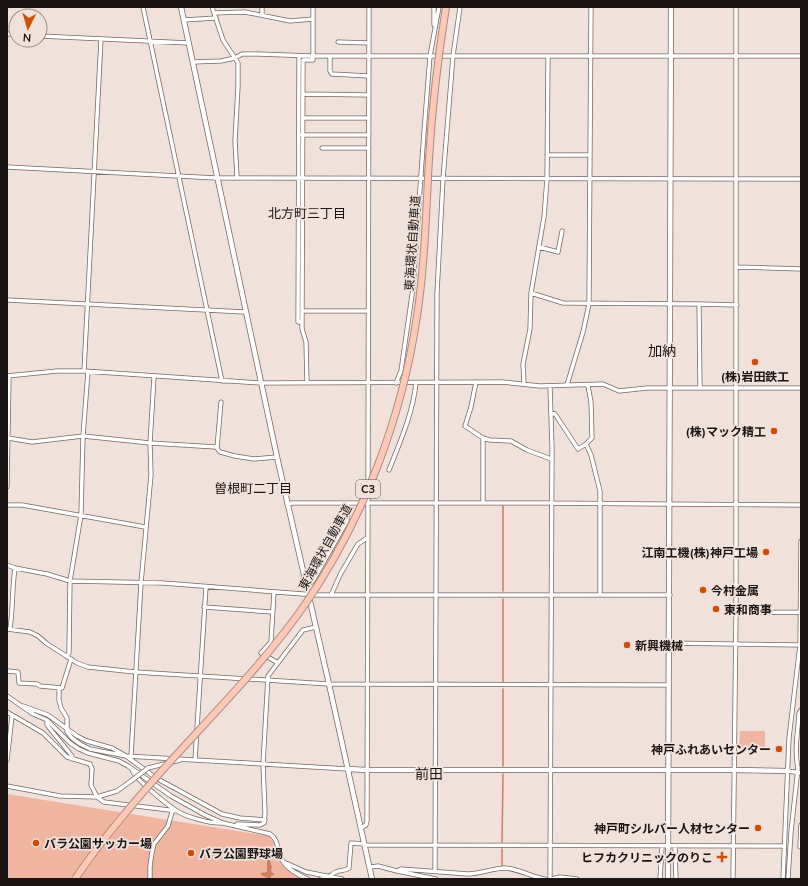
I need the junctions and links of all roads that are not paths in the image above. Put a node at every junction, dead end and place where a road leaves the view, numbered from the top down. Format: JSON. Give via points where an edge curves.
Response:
{"nodes":[{"id":1,"x":143,"y":7,"type":"edge"},
{"id":2,"x":181,"y":7,"type":"edge"},
{"id":3,"x":212,"y":7,"type":"edge"},
{"id":4,"x":262,"y":7,"type":"edge"},
{"id":5,"x":313,"y":7,"type":"edge"},
{"id":6,"x":369,"y":7,"type":"edge"},
{"id":7,"x":434,"y":7,"type":"edge"},
{"id":8,"x":439,"y":7,"type":"edge"},
{"id":9,"x":446,"y":7,"type":"edge"},
{"id":10,"x":460,"y":7,"type":"edge"},
{"id":11,"x":591,"y":7,"type":"edge"},
{"id":12,"x":671,"y":7,"type":"edge"},
{"id":13,"x":736,"y":7,"type":"edge"},
{"id":14,"x":214,"y":13,"type":"junction"},
{"id":15,"x":262,"y":15,"type":"junction"},
{"id":16,"x":216,"y":18,"type":"junction"},
{"id":17,"x":313,"y":19,"type":"junction"},
{"id":18,"x":184,"y":20,"type":"junction"},
{"id":19,"x":434,"y":34,"type":"junction"},
{"id":20,"x":48,"y":36,"type":"edge"},
{"id":21,"x":102,"y":39,"type":"junction"},
{"id":22,"x":150,"y":41,"type":"junction"},
{"id":23,"x":338,"y":42,"type":"dead end"},
{"id":24,"x":189,"y":43,"type":"junction"},
{"id":25,"x":369,"y":43,"type":"junction"},
{"id":26,"x":299,"y":56,"type":"junction"},
{"id":27,"x":313,"y":56,"type":"junction"},
{"id":28,"x":330,"y":56,"type":"junction"},
{"id":29,"x":369,"y":56,"type":"junction"},
{"id":30,"x":430,"y":56,"type":"junction"},
{"id":31,"x":453,"y":56,"type":"junction"},
{"id":32,"x":548,"y":56,"type":"junction"},
{"id":33,"x":671,"y":56,"type":"junction"},
{"id":34,"x":736,"y":56,"type":"junction"},
{"id":35,"x":801,"y":56,"type":"edge"},
{"id":36,"x":590,"y":57,"type":"junction"},
{"id":37,"x":235,"y":58,"type":"junction"},
{"id":38,"x":193,"y":62,"type":"junction"},
{"id":39,"x":369,"y":76,"type":"junction"},
{"id":40,"x":303,"y":94,"type":"junction"},
{"id":41,"x":369,"y":95,"type":"junction"},
{"id":42,"x":302,"y":118,"type":"junction"},
{"id":43,"x":369,"y":118,"type":"junction"},
{"id":44,"x":302,"y":135,"type":"junction"},
{"id":45,"x":369,"y":135,"type":"junction"},
{"id":46,"x":322,"y":148,"type":"dead end"},
{"id":47,"x":369,"y":148,"type":"junction"},
{"id":48,"x":547,"y":155,"type":"junction"},
{"id":49,"x":590,"y":155,"type":"junction"},
{"id":50,"x":7,"y":167,"type":"edge"},
{"id":51,"x":95,"y":172,"type":"junction"},
{"id":52,"x":179,"y":177,"type":"junction"},
{"id":53,"x":216,"y":178,"type":"junction"},
{"id":54,"x":237,"y":178,"type":"junction"},
{"id":55,"x":300,"y":178,"type":"junction"},
{"id":56,"x":369,"y":178,"type":"junction"},
{"id":57,"x":421,"y":178,"type":"junction"},
{"id":58,"x":547,"y":178,"type":"junction"},
{"id":59,"x":443,"y":179,"type":"junction"},
{"id":60,"x":590,"y":179,"type":"junction"},
{"id":61,"x":670,"y":179,"type":"junction"},
{"id":62,"x":737,"y":179,"type":"junction"},
{"id":63,"x":801,"y":179,"type":"edge"},
{"id":64,"x":562,"y":232,"type":"dead end"},
{"id":65,"x":539,"y":248,"type":"junction"},
{"id":66,"x":736,"y":267,"type":"junction"},
{"id":67,"x":801,"y":269,"type":"edge"},
{"id":68,"x":531,"y":293,"type":"junction"},
{"id":69,"x":7,"y":300,"type":"edge"},
{"id":70,"x":670,"y":303,"type":"junction"},
{"id":71,"x":88,"y":304,"type":"junction"},
{"id":72,"x":590,"y":304,"type":"junction"},
{"id":73,"x":699,"y":304,"type":"junction"},
{"id":74,"x":737,"y":304,"type":"junction"},
{"id":75,"x":206,"y":310,"type":"junction"},
{"id":76,"x":368,"y":310,"type":"junction"},
{"id":77,"x":302,"y":311,"type":"junction"},
{"id":78,"x":245,"y":312,"type":"junction"},
{"id":79,"x":302,"y":321,"type":"junction"},
{"id":80,"x":86,"y":371,"type":"junction"},
{"id":81,"x":8,"y":376,"type":"edge"},
{"id":82,"x":154,"y":377,"type":"junction"},
{"id":83,"x":222,"y":381,"type":"junction"},
{"id":84,"x":416,"y":382,"type":"junction"},
{"id":85,"x":437,"y":382,"type":"junction"},
{"id":86,"x":476,"y":382,"type":"junction"},
{"id":87,"x":261,"y":383,"type":"junction"},
{"id":88,"x":307,"y":383,"type":"junction"},
{"id":89,"x":368,"y":383,"type":"junction"},
{"id":90,"x":396,"y":383,"type":"junction"},
{"id":91,"x":524,"y":384,"type":"junction"},
{"id":92,"x":566,"y":385,"type":"junction"},
{"id":93,"x":550,"y":386,"type":"junction"},
{"id":94,"x":588,"y":386,"type":"junction"},
{"id":95,"x":670,"y":388,"type":"junction"},
{"id":96,"x":700,"y":388,"type":"junction"},
{"id":97,"x":737,"y":388,"type":"junction"},
{"id":98,"x":801,"y":388,"type":"edge"},
{"id":99,"x":221,"y":402,"type":"dead end"},
{"id":100,"x":551,"y":413,"type":"junction"},
{"id":101,"x":83,"y":436,"type":"junction"},
{"id":102,"x":8,"y":438,"type":"edge"},
{"id":103,"x":483,"y":438,"type":"junction"},
{"id":104,"x":150,"y":443,"type":"junction"},
{"id":105,"x":586,"y":444,"type":"junction"},
{"id":106,"x":217,"y":448,"type":"junction"},
{"id":107,"x":277,"y":457,"type":"junction"},
{"id":108,"x":551,"y":459,"type":"junction"},
{"id":109,"x":389,"y":470,"type":"dead end"},
{"id":110,"x":7,"y":487,"type":"edge"},
{"id":111,"x":551,"y":502,"type":"junction"},
{"id":112,"x":347,"y":503,"type":"junction"},
{"id":113,"x":368,"y":503,"type":"junction"},
{"id":114,"x":437,"y":503,"type":"junction"},
{"id":115,"x":483,"y":503,"type":"junction"},
{"id":116,"x":600,"y":503,"type":"junction"},
{"id":117,"x":287,"y":504,"type":"junction"},
{"id":118,"x":670,"y":504,"type":"junction"},
{"id":119,"x":7,"y":505,"type":"edge"},
{"id":120,"x":736,"y":505,"type":"junction"},
{"id":121,"x":801,"y":505,"type":"edge"},
{"id":122,"x":81,"y":515,"type":"junction"},
{"id":123,"x":146,"y":527,"type":"junction"},
{"id":124,"x":368,"y":538,"type":"junction"},
{"id":125,"x":801,"y":541,"type":"edge"},
{"id":126,"x":7,"y":564,"type":"edge"},
{"id":127,"x":15,"y":568,"type":"junction"},
{"id":128,"x":70,"y":582,"type":"junction"},
{"id":129,"x":140,"y":583,"type":"junction"},
{"id":130,"x":306,"y":586,"type":"junction"},
{"id":131,"x":206,"y":587,"type":"junction"},
{"id":132,"x":274,"y":592,"type":"junction"},
{"id":133,"x":308,"y":594,"type":"junction"},
{"id":134,"x":331,"y":595,"type":"junction"},
{"id":135,"x":367,"y":595,"type":"junction"},
{"id":136,"x":436,"y":595,"type":"junction"},
{"id":137,"x":550,"y":595,"type":"junction"},
{"id":138,"x":600,"y":595,"type":"junction"},
{"id":139,"x":670,"y":595,"type":"junction"},
{"id":140,"x":204,"y":607,"type":"junction"},
{"id":141,"x":272,"y":612,"type":"junction"},
{"id":142,"x":736,"y":612,"type":"junction"},
{"id":143,"x":800,"y":612,"type":"edge"},
{"id":144,"x":316,"y":627,"type":"junction"},
{"id":145,"x":8,"y":629,"type":"edge"},
{"id":146,"x":669,"y":643,"type":"junction"},
{"id":147,"x":736,"y":644,"type":"junction"},
{"id":148,"x":800,"y":645,"type":"edge"},
{"id":149,"x":69,"y":658,"type":"junction"},
{"id":150,"x":278,"y":663,"type":"junction"},
{"id":151,"x":7,"y":671,"type":"edge"},
{"id":152,"x":135,"y":672,"type":"junction"},
{"id":153,"x":200,"y":676,"type":"junction"},
{"id":154,"x":268,"y":680,"type":"junction"},
{"id":155,"x":329,"y":684,"type":"junction"},
{"id":156,"x":367,"y":684,"type":"junction"},
{"id":157,"x":436,"y":685,"type":"junction"},
{"id":158,"x":550,"y":685,"type":"junction"},
{"id":159,"x":669,"y":685,"type":"junction"},
{"id":160,"x":58,"y":688,"type":"junction"},
{"id":161,"x":7,"y":696,"type":"edge"},
{"id":162,"x":22,"y":705,"type":"junction"},
{"id":163,"x":801,"y":710,"type":"edge"},
{"id":164,"x":7,"y":712,"type":"edge"},
{"id":165,"x":12,"y":716,"type":"junction"},
{"id":166,"x":47,"y":720,"type":"junction"},
{"id":167,"x":67,"y":728,"type":"junction"},
{"id":168,"x":89,"y":751,"type":"junction"},
{"id":169,"x":128,"y":756,"type":"junction"},
{"id":170,"x":72,"y":759,"type":"junction"},
{"id":171,"x":183,"y":759,"type":"junction"},
{"id":172,"x":7,"y":760,"type":"edge"},
{"id":173,"x":195,"y":760,"type":"junction"},
{"id":174,"x":263,"y":764,"type":"junction"},
{"id":175,"x":132,"y":769,"type":"junction"},
{"id":176,"x":348,"y":769,"type":"junction"},
{"id":177,"x":367,"y":770,"type":"junction"},
{"id":178,"x":436,"y":770,"type":"junction"},
{"id":179,"x":550,"y":770,"type":"junction"},
{"id":180,"x":669,"y":770,"type":"junction"},
{"id":181,"x":734,"y":770,"type":"junction"},
{"id":182,"x":788,"y":772,"type":"junction"},
{"id":183,"x":799,"y":773,"type":"edge"},
{"id":184,"x":7,"y":786,"type":"edge"},
{"id":185,"x":97,"y":797,"type":"junction"},
{"id":186,"x":177,"y":811,"type":"junction"},
{"id":187,"x":172,"y":812,"type":"junction"},
{"id":188,"x":264,"y":820,"type":"junction"},
{"id":189,"x":224,"y":823,"type":"junction"},
{"id":190,"x":230,"y":825,"type":"junction"},
{"id":191,"x":801,"y":825,"type":"edge"},
{"id":192,"x":361,"y":828,"type":"junction"},
{"id":193,"x":365,"y":844,"type":"junction"},
{"id":194,"x":435,"y":845,"type":"junction"},
{"id":195,"x":550,"y":846,"type":"junction"},
{"id":196,"x":662,"y":846,"type":"junction"},
{"id":197,"x":668,"y":846,"type":"junction"},
{"id":198,"x":675,"y":846,"type":"junction"},
{"id":199,"x":734,"y":846,"type":"junction"},
{"id":200,"x":784,"y":846,"type":"junction"},
{"id":201,"x":801,"y":847,"type":"edge"},
{"id":202,"x":284,"y":862,"type":"junction"},
{"id":203,"x":370,"y":867,"type":"junction"},
{"id":204,"x":396,"y":871,"type":"junction"},
{"id":205,"x":435,"y":871,"type":"junction"},
{"id":206,"x":331,"y":876,"type":"junction"},
{"id":207,"x":75,"y":879,"type":"edge"},
{"id":208,"x":150,"y":879,"type":"edge"},
{"id":209,"x":308,"y":879,"type":"edge"},
{"id":210,"x":321,"y":879,"type":"edge"},
{"id":211,"x":342,"y":879,"type":"edge"},
{"id":212,"x":372,"y":879,"type":"edge"},
{"id":213,"x":436,"y":879,"type":"edge"},
{"id":214,"x":545,"y":879,"type":"edge"},
{"id":215,"x":551,"y":879,"type":"edge"},
{"id":216,"x":577,"y":879,"type":"edge"},
{"id":217,"x":660,"y":879,"type":"edge"},
{"id":218,"x":668,"y":879,"type":"edge"},
{"id":219,"x":676,"y":879,"type":"edge"},
{"id":220,"x":734,"y":879,"type":"edge"},
{"id":221,"x":783,"y":879,"type":"edge"},
{"id":222,"x":788,"y":879,"type":"edge"}],
"edges":[{"from":1,"to":22,"type":"street"},
{"from":2,"to":18,"type":"street"},
{"from":3,"to":14,"type":"street"},
{"from":4,"to":15,"type":"street"},
{"from":5,"to":17,"type":"street"},
{"from":6,"to":25,"type":"street"},
{"from":7,"to":19,"type":"street"},
{"from":8,"to":19,"type":"street"},
{"from":9,"to":207,"type":"highway","name":"東海環状自動車道","number":"C3","bridge":true,"via":[[433,108],[417,316],[401,396],[390,432],[363,500],[328,568],[282,636],[123,815]]},
{"from":10,"to":31,"type":"street"},
{"from":11,"to":36,"type":"street"},
{"from":12,"to":33,"type":"street"},
{"from":13,"to":34,"type":"street"},
{"from":14,"to":15,"type":"street"},
{"from":14,"to":16,"type":"street"},
{"from":15,"to":17,"type":"street","via":[[284,20]]},
{"from":16,"to":18,"type":"street"},
{"from":16,"to":37,"type":"street","via":[[223,40]]},
{"from":17,"to":27,"type":"street"},
{"from":18,"to":24,"type":"street"},
{"from":19,"to":30,"type":"street"},
{"from":20,"to":21,"type":"street"},
{"from":21,"to":22,"type":"street"},
{"from":21,"to":51,"type":"street"},
{"from":22,"to":24,"type":"street"},
{"from":22,"to":52,"type":"street"},
{"from":23,"to":25,"type":"street"},
{"from":24,"to":38,"type":"street"},
{"from":25,"to":29,"type":"street"},
{"from":26,"to":27,"type":"street"},
{"from":26,"to":37,"type":"street","via":[[242,54]]},
{"from":26,"to":55,"type":"street"},
{"from":27,"to":28,"type":"street"},
{"from":27,"to":40,"type":"street","via":[[313,60],[303,60]]},
{"from":28,"to":29,"type":"street"},
{"from":28,"to":39,"type":"street","via":[[332,74]]},
{"from":29,"to":30,"type":"street"},
{"from":29,"to":39,"type":"street"},
{"from":30,"to":31,"type":"street"},
{"from":30,"to":57,"type":"street"},
{"from":31,"to":32,"type":"street"},
{"from":31,"to":59,"type":"street"},
{"from":32,"to":36,"type":"street"},
{"from":32,"to":48,"type":"street"},
{"from":33,"to":34,"type":"street"},
{"from":33,"to":36,"type":"street"},
{"from":33,"to":61,"type":"street"},
{"from":34,"to":35,"type":"street"},
{"from":34,"to":62,"type":"street"},
{"from":36,"to":49,"type":"street"},
{"from":37,"to":38,"type":"street"},
{"from":37,"to":54,"type":"street","via":[[239,74],[235,141]]},
{"from":38,"to":53,"type":"street"},
{"from":39,"to":41,"type":"street"},
{"from":40,"to":41,"type":"street"},
{"from":40,"to":42,"type":"street"},
{"from":41,"to":43,"type":"street"},
{"from":42,"to":43,"type":"street"},
{"from":42,"to":44,"type":"street"},
{"from":43,"to":45,"type":"street"},
{"from":44,"to":45,"type":"street"},
{"from":44,"to":55,"type":"street"},
{"from":45,"to":47,"type":"street"},
{"from":46,"to":47,"type":"street"},
{"from":47,"to":56,"type":"street"},
{"from":48,"to":49,"type":"street"},
{"from":48,"to":58,"type":"street"},
{"from":49,"to":60,"type":"street"},
{"from":50,"to":51,"type":"street"},
{"from":51,"to":52,"type":"street"},
{"from":51,"to":71,"type":"street"},
{"from":52,"to":53,"type":"street"},
{"from":52,"to":75,"type":"street"},
{"from":53,"to":54,"type":"street"},
{"from":53,"to":78,"type":"street"},
{"from":54,"to":55,"type":"street"},
{"from":55,"to":56,"type":"street"},
{"from":55,"to":77,"type":"street"},
{"from":55,"to":79,"type":"street","via":[[298,322]]},
{"from":56,"to":57,"type":"street"},
{"from":56,"to":76,"type":"street"},
{"from":57,"to":59,"type":"street"},
{"from":57,"to":90,"type":"street","via":[[413,288],[401,371]]},
{"from":58,"to":59,"type":"street"},
{"from":58,"to":60,"type":"street"},
{"from":58,"to":65,"type":"street"},
{"from":59,"to":85,"type":"street","via":[[437,293]]},
{"from":60,"to":61,"type":"street"},
{"from":60,"to":72,"type":"street"},
{"from":61,"to":62,"type":"street"},
{"from":61,"to":70,"type":"street"},
{"from":62,"to":63,"type":"street"},
{"from":62,"to":66,"type":"street"},
{"from":64,"to":65,"type":"street","via":[[558,252]]},
{"from":65,"to":68,"type":"street"},
{"from":66,"to":67,"type":"street"},
{"from":66,"to":74,"type":"street"},
{"from":68,"to":72,"type":"street","via":[[564,303]]},
{"from":68,"to":91,"type":"street","via":[[530,329],[523,364]]},
{"from":69,"to":71,"type":"street"},
{"from":70,"to":72,"type":"street"},
{"from":70,"to":73,"type":"street"},
{"from":70,"to":95,"type":"street"},
{"from":71,"to":75,"type":"street"},
{"from":71,"to":80,"type":"street"},
{"from":72,"to":92,"type":"street"},
{"from":73,"to":74,"type":"street"},
{"from":73,"to":96,"type":"street"},
{"from":74,"to":97,"type":"street"},
{"from":75,"to":78,"type":"street"},
{"from":75,"to":83,"type":"street"},
{"from":76,"to":77,"type":"street"},
{"from":76,"to":89,"type":"street"},
{"from":77,"to":79,"type":"street"},
{"from":78,"to":87,"type":"street"},
{"from":79,"to":88,"type":"street","via":[[306,342]]},
{"from":80,"to":81,"type":"street"},
{"from":80,"to":82,"type":"street"},
{"from":80,"to":101,"type":"street"},
{"from":81,"to":102,"type":"street"},
{"from":82,"to":83,"type":"street"},
{"from":82,"to":104,"type":"street"},
{"from":83,"to":87,"type":"street"},
{"from":84,"to":85,"type":"street"},
{"from":84,"to":90,"type":"street"},
{"from":84,"to":109,"type":"street","via":[[415,396],[403,436]]},
{"from":85,"to":86,"type":"street"},
{"from":85,"to":114,"type":"street"},
{"from":86,"to":91,"type":"street"},
{"from":86,"to":103,"type":"street","via":[[465,426]]},
{"from":87,"to":88,"type":"street"},
{"from":87,"to":107,"type":"street"},
{"from":88,"to":89,"type":"street"},
{"from":89,"to":90,"type":"street"},
{"from":89,"to":113,"type":"street"},
{"from":91,"to":93,"type":"street"},
{"from":92,"to":93,"type":"street"},
{"from":92,"to":94,"type":"street"},
{"from":93,"to":100,"type":"street"},
{"from":94,"to":95,"type":"street","via":[[603,384],[619,391]]},
{"from":94,"to":105,"type":"street","via":[[592,438]]},
{"from":95,"to":96,"type":"street"},
{"from":95,"to":118,"type":"street"},
{"from":96,"to":97,"type":"street"},
{"from":97,"to":98,"type":"street"},
{"from":97,"to":120,"type":"street"},
{"from":99,"to":106,"type":"street"},
{"from":100,"to":105,"type":"street","via":[[555,414],[578,449]]},
{"from":100,"to":108,"type":"street"},
{"from":101,"to":102,"type":"street","via":[[32,442]]},
{"from":101,"to":104,"type":"street"},
{"from":101,"to":122,"type":"street"},
{"from":102,"to":110,"type":"street"},
{"from":103,"to":108,"type":"street","via":[[511,442]]},
{"from":103,"to":115,"type":"street"},
{"from":104,"to":106,"type":"street"},
{"from":104,"to":123,"type":"street","via":[[151,475]]},
{"from":105,"to":116,"type":"street","via":[[591,455]]},
{"from":106,"to":107,"type":"street","via":[[220,452],[254,459]]},
{"from":107,"to":117,"type":"street"},
{"from":108,"to":111,"type":"street"},
{"from":111,"to":115,"type":"street"},
{"from":111,"to":116,"type":"street"},
{"from":111,"to":137,"type":"street"},
{"from":112,"to":113,"type":"street"},
{"from":112,"to":117,"type":"street"},
{"from":112,"to":130,"type":"street","via":[[347,521],[313,581]]},
{"from":113,"to":114,"type":"street"},
{"from":113,"to":124,"type":"street"},
{"from":114,"to":115,"type":"street"},
{"from":114,"to":136,"type":"street"},
{"from":116,"to":118,"type":"street"},
{"from":116,"to":138,"type":"street"},
{"from":117,"to":130,"type":"street"},
{"from":118,"to":120,"type":"street"},
{"from":118,"to":139,"type":"street"},
{"from":119,"to":122,"type":"street","via":[[22,505]]},
{"from":120,"to":121,"type":"street"},
{"from":120,"to":142,"type":"street"},
{"from":122,"to":123,"type":"street"},
{"from":122,"to":128,"type":"street"},
{"from":123,"to":129,"type":"street"},
{"from":124,"to":134,"type":"street","via":[[358,544]]},
{"from":124,"to":135,"type":"street"},
{"from":125,"to":143,"type":"street"},
{"from":126,"to":127,"type":"street"},
{"from":127,"to":128,"type":"street","via":[[47,574]]},
{"from":127,"to":145,"type":"street","via":[[13,606]]},
{"from":128,"to":129,"type":"street"},
{"from":128,"to":149,"type":"street"},
{"from":129,"to":131,"type":"street"},
{"from":129,"to":152,"type":"street"},
{"from":130,"to":133,"type":"street"},
{"from":131,"to":132,"type":"street"},
{"from":131,"to":140,"type":"street"},
{"from":132,"to":133,"type":"street"},
{"from":132,"to":141,"type":"street"},
{"from":133,"to":134,"type":"street"},
{"from":133,"to":144,"type":"street"},
{"from":134,"to":135,"type":"street"},
{"from":135,"to":136,"type":"street"},
{"from":135,"to":156,"type":"street"},
{"from":136,"to":137,"type":"street"},
{"from":136,"to":157,"type":"street"},
{"from":137,"to":138,"type":"street"},
{"from":137,"to":158,"type":"street"},
{"from":138,"to":139,"type":"street"},
{"from":139,"to":146,"type":"street"},
{"from":140,"to":141,"type":"street"},
{"from":140,"to":153,"type":"street"},
{"from":141,"to":150,"type":"street","via":[[271,642],[261,653]]},
{"from":142,"to":143,"type":"street"},
{"from":142,"to":147,"type":"street"},
{"from":143,"to":148,"type":"street"},
{"from":144,"to":150,"type":"street","via":[[303,630]]},
{"from":144,"to":155,"type":"street"},
{"from":145,"to":149,"type":"street","via":[[30,632]]},
{"from":146,"to":147,"type":"street"},
{"from":146,"to":159,"type":"street"},
{"from":147,"to":148,"type":"street"},
{"from":147,"to":181,"type":"street"},
{"from":148,"to":182,"type":"street","via":[[789,738]]},
{"from":149,"to":152,"type":"street","via":[[88,667]]},
{"from":149,"to":160,"type":"street","via":[[62,688]]},
{"from":150,"to":154,"type":"street","via":[[268,676]]},
{"from":151,"to":160,"type":"street","via":[[18,672],[19,683]]},
{"from":152,"to":153,"type":"street"},
{"from":152,"to":169,"type":"street"},
{"from":153,"to":154,"type":"street"},
{"from":153,"to":173,"type":"street"},
{"from":154,"to":155,"type":"street"},
{"from":154,"to":174,"type":"street"},
{"from":155,"to":156,"type":"street"},
{"from":155,"to":176,"type":"street"},
{"from":156,"to":157,"type":"street"},
{"from":156,"to":177,"type":"street"},
{"from":157,"to":158,"type":"street"},
{"from":157,"to":178,"type":"street"},
{"from":158,"to":159,"type":"street"},
{"from":158,"to":179,"type":"street"},
{"from":159,"to":180,"type":"street"},
{"from":160,"to":167,"type":"street","via":[[61,708],[67,718]]},
{"from":161,"to":162,"type":"street"},
{"from":162,"to":166,"type":"street","via":[[33,714]]},
{"from":162,"to":167,"type":"street","via":[[48,715]]},
{"from":163,"to":183,"type":"street","via":[[796,745]]},
{"from":164,"to":165,"type":"street"},
{"from":165,"to":170,"type":"street","via":[[43,733]]},
{"from":165,"to":172,"type":"street"},
{"from":166,"to":168,"type":"street","via":[[70,743],[79,749]]},
{"from":166,"to":170,"type":"street"},
{"from":167,"to":168,"type":"street","via":[[72,738]]},
{"from":167,"to":169,"type":"street","via":[[87,741],[112,748]]},
{"from":168,"to":169,"type":"street"},
{"from":168,"to":175,"type":"street","via":[[119,761]]},
{"from":169,"to":171,"type":"street"},
{"from":169,"to":188,"type":"street","via":[[156,778],[222,814]]},
{"from":170,"to":185,"type":"street","via":[[90,764],[91,785]]},
{"from":171,"to":173,"type":"street"},
{"from":171,"to":185,"type":"street","bridge":true,"via":[[148,768],[117,791]]},
{"from":173,"to":174,"type":"street"},
{"from":174,"to":176,"type":"street"},
{"from":174,"to":188,"type":"street"},
{"from":175,"to":186,"type":"street","via":[[135,776],[148,789]]},
{"from":175,"to":189,"type":"street","via":[[171,796]]},
{"from":176,"to":177,"type":"street"},
{"from":176,"to":192,"type":"street"},
{"from":177,"to":178,"type":"street"},
{"from":177,"to":192,"type":"street","via":[[367,821]]},
{"from":178,"to":179,"type":"street"},
{"from":178,"to":194,"type":"street"},
{"from":179,"to":180,"type":"street"},
{"from":179,"to":195,"type":"street"},
{"from":180,"to":181,"type":"street"},
{"from":180,"to":197,"type":"street"},
{"from":181,"to":182,"type":"street"},
{"from":181,"to":199,"type":"street"},
{"from":182,"to":183,"type":"street"},
{"from":182,"to":200,"type":"street"},
{"from":183,"to":222,"type":"street"},
{"from":184,"to":185,"type":"street","via":[[60,796]]},
{"from":185,"to":187,"type":"street","via":[[104,802]]},
{"from":186,"to":187,"type":"street"},
{"from":186,"to":189,"type":"street","via":[[216,824]]},
{"from":187,"to":208,"type":"street","via":[[168,826],[153,848]]},
{"from":188,"to":190,"type":"street","via":[[260,825]]},
{"from":189,"to":190,"type":"street"},
{"from":190,"to":202,"type":"street","via":[[275,837]]},
{"from":191,"to":201,"type":"street"},
{"from":192,"to":193,"type":"street"},
{"from":193,"to":194,"type":"street"},
{"from":193,"to":203,"type":"street"},
{"from":193,"to":206,"type":"street","via":[[351,843],[349,868]]},
{"from":194,"to":195,"type":"street"},
{"from":194,"to":205,"type":"street"},
{"from":195,"to":196,"type":"street"},
{"from":195,"to":215,"type":"street"},
{"from":196,"to":197,"type":"street"},
{"from":196,"to":217,"type":"street"},
{"from":197,"to":198,"type":"street"},
{"from":197,"to":218,"type":"street"},
{"from":198,"to":199,"type":"street"},
{"from":198,"to":219,"type":"street"},
{"from":199,"to":200,"type":"street"},
{"from":199,"to":220,"type":"street"},
{"from":200,"to":221,"type":"street"},
{"from":202,"to":206,"type":"street","via":[[306,872]]},
{"from":202,"to":209,"type":"street","via":[[290,870]]},
{"from":203,"to":204,"type":"street","via":[[378,866]]},
{"from":203,"to":212,"type":"street"},
{"from":204,"to":205,"type":"street"},
{"from":204,"to":213,"type":"street"},
{"from":205,"to":214,"type":"street","via":[[478,874],[504,868]]},
{"from":206,"to":210,"type":"street"},
{"from":206,"to":211,"type":"street"},
{"from":215,"to":216,"type":"street"}]}
